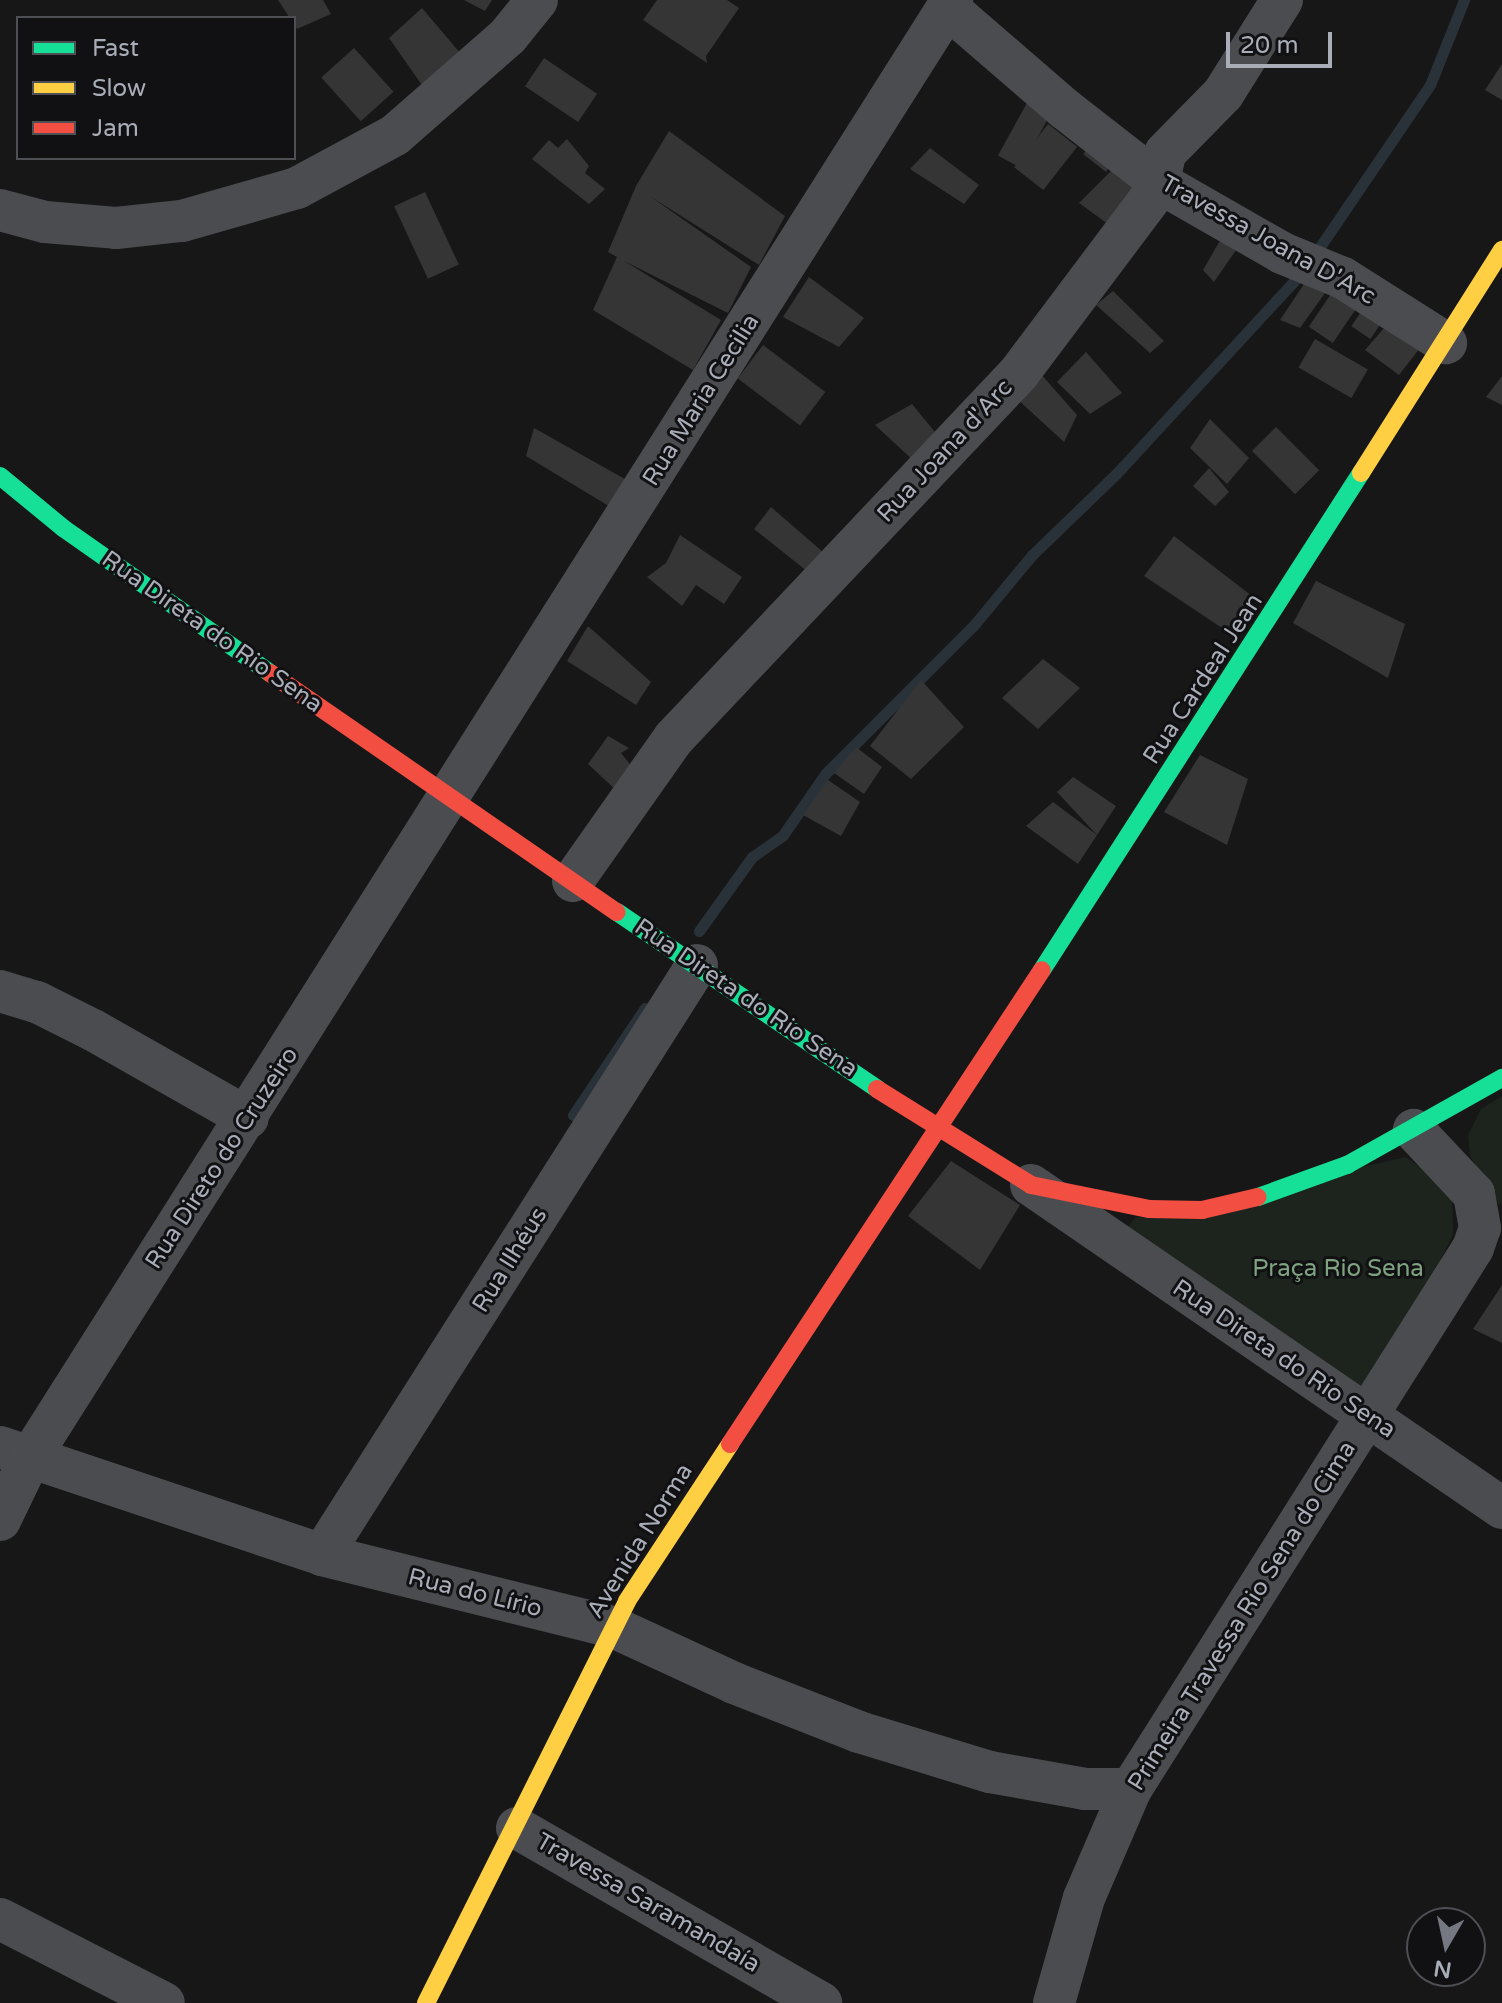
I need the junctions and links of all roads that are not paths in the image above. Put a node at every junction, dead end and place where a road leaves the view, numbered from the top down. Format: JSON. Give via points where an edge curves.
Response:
{"nodes":[{"id":1,"x":537,"y":0,"type":"edge"},
{"id":2,"x":1282,"y":0,"type":"edge"},
{"id":3,"x":950,"y":4,"type":"edge"},
{"id":4,"x":1160,"y":183,"type":"junction"},
{"id":5,"x":0,"y":210,"type":"edge"},
{"id":6,"x":1502,"y":250,"type":"edge"},
{"id":7,"x":1446,"y":343,"type":"junction"},
{"id":8,"x":0,"y":476,"type":"edge"},
{"id":9,"x":450,"y":799,"type":"junction"},
{"id":10,"x":573,"y":881,"type":"junction"},
{"id":11,"x":697,"y":965,"type":"junction"},
{"id":12,"x":0,"y":991,"type":"edge"},
{"id":13,"x":1502,"y":1078,"type":"edge"},
{"id":14,"x":248,"y":1118,"type":"junction"},
{"id":15,"x":938,"y":1130,"type":"junction"},
{"id":16,"x":1414,"y":1130,"type":"junction"},
{"id":17,"x":1031,"y":1185,"type":"junction"},
{"id":18,"x":1491,"y":1220,"type":"edge"},
{"id":19,"x":1369,"y":1418,"type":"junction"},
{"id":20,"x":16,"y":1452,"type":"edge"},
{"id":21,"x":1502,"y":1508,"type":"edge"},
{"id":22,"x":0,"y":1520,"type":"edge"},
{"id":23,"x":322,"y":1555,"type":"junction"},
{"id":24,"x":613,"y":1627,"type":"junction"},
{"id":25,"x":1131,"y":1789,"type":"junction"},
{"id":26,"x":517,"y":1828,"type":"junction"},
{"id":27,"x":0,"y":1919,"type":"edge"},
{"id":28,"x":164,"y":2003,"type":"edge"},
{"id":29,"x":426,"y":2003,"type":"edge"},
{"id":30,"x":821,"y":2003,"type":"edge"},
{"id":31,"x":1054,"y":2003,"type":"edge"}],
"edges":[{"from":1,"to":5,"type":"street","via":[[508,36],[395,135],[297,188],[197,218],[116,228],[45,222]]},
{"from":2,"to":4,"type":"street","name":"Rua Joana d'Arc","via":[[1223,94],[1165,153]]},
{"from":3,"to":4,"type":"street","name":"Travessa Joana D'Arc","via":[[1065,109]]},
{"from":3,"to":9,"type":"street","name":"Rua Maria Cecilia"},
{"from":4,"to":7,"type":"street","name":"Travessa Joana D'Arc","via":[[1282,253],[1343,278]]},
{"from":4,"to":10,"type":"street","name":"Rua Joana d'Arc","via":[[1019,373],[674,738]]},
{"from":6,"to":7,"type":"street","name":"Rua Cardeal Jean"},
{"from":7,"to":15,"type":"street","name":"Rua Cardeal Jean"},
{"from":8,"to":9,"type":"street","name":"Rua Direta do Rio Sena","via":[[76,537]]},
{"from":9,"to":10,"type":"street","name":"Rua Direta do Rio Sena"},
{"from":9,"to":14,"type":"street","name":"Rua Direto do Cruzeiro"},
{"from":10,"to":11,"type":"street","name":"Rua Direta do Rio Sena"},
{"from":11,"to":15,"type":"street","name":"Rua Direta do Rio Sena"},
{"from":11,"to":23,"type":"street","name":"Rua Ilhéus"},
{"from":12,"to":14,"type":"street","via":[[37,1002],[93,1030]]},
{"from":13,"to":16,"type":"street"},
{"from":14,"to":20,"type":"street","name":"Rua Direto do Cruzeiro"},
{"from":15,"to":17,"type":"street","name":"Rua Direta do Rio Sena"},
{"from":15,"to":24,"type":"street","name":"Avenida Norma"},
{"from":16,"to":17,"type":"street","via":[[1294,1184],[1202,1210],[1115,1204]]},
{"from":16,"to":18,"type":"street","name":"Primeira Travessa Rio Sena do Cima"},
{"from":17,"to":19,"type":"street","name":"Rua Direta do Rio Sena"},
{"from":18,"to":19,"type":"street","name":"Primeira Travessa Rio Sena do Cima"},
{"from":19,"to":21,"type":"street","name":"Rua Direta do Rio Sena"},
{"from":19,"to":25,"type":"street","name":"Primeira Travessa Rio Sena do Cima"},
{"from":20,"to":22,"type":"street","name":"Rua Direto do Cruzeiro"},
{"from":20,"to":23,"type":"street","name":"Rua do Lírio"},
{"from":23,"to":24,"type":"street","name":"Rua do Lírio"},
{"from":24,"to":25,"type":"street","name":"Rua do Lírio","via":[[734,1683],[859,1732],[1024,1779]]},
{"from":24,"to":26,"type":"street","name":"Avenida Norma"},
{"from":25,"to":31,"type":"street","name":"Primeira Travessa Rio Sena do Cima","via":[[1084,1898]]},
{"from":26,"to":29,"type":"street","name":"Avenida Norma"},
{"from":26,"to":30,"type":"street","name":"Travessa Saramandaía"},
{"from":27,"to":28,"type":"street"}]}
